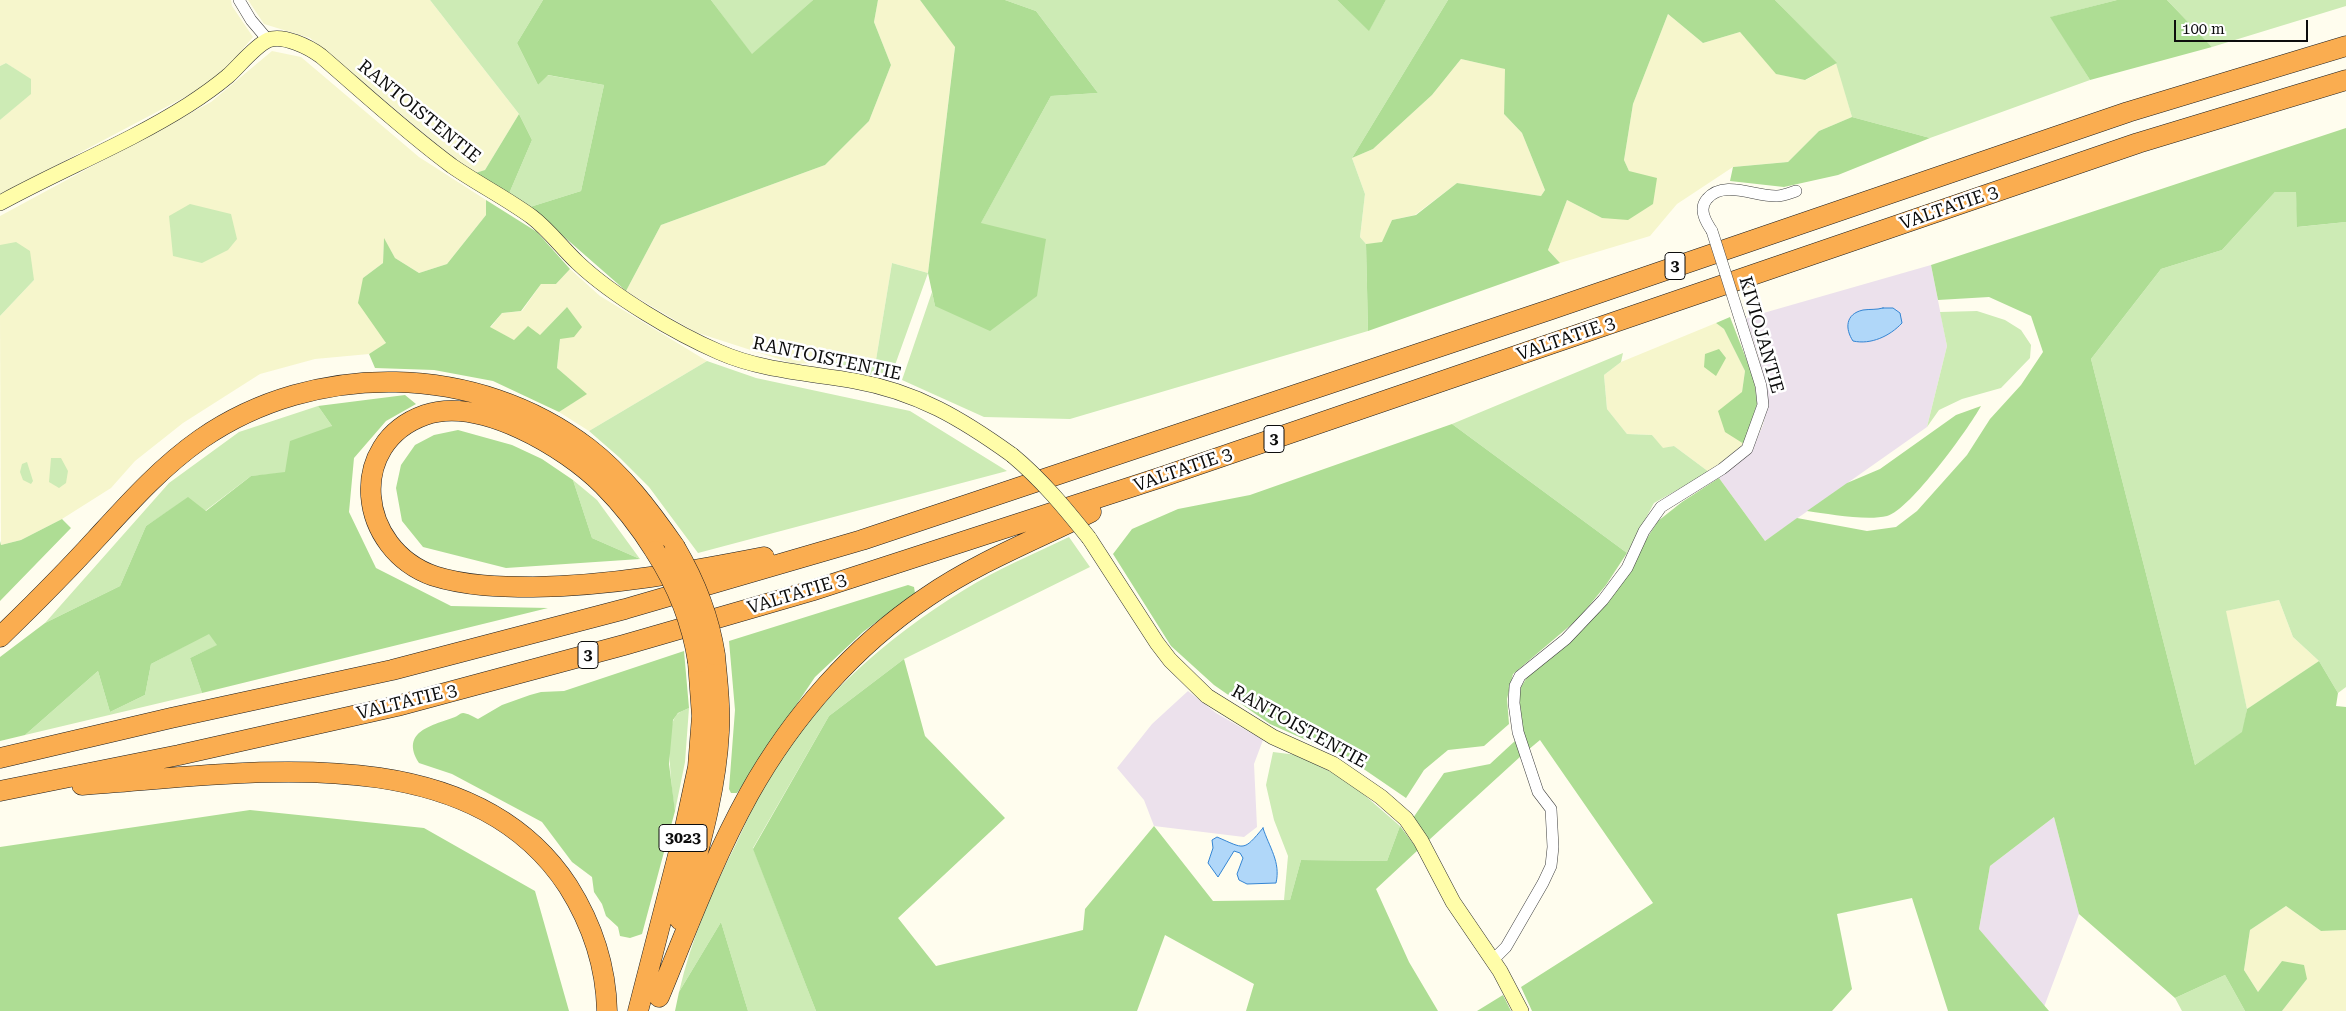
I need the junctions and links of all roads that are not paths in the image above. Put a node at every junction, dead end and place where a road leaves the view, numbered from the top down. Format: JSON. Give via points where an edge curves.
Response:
{"nodes":[{"id":1,"x":240,"y":0,"type":"edge"},
{"id":2,"x":268,"y":40,"type":"junction"},
{"id":3,"x":2346,"y":46,"type":"edge"},
{"id":4,"x":2346,"y":80,"type":"edge"},
{"id":5,"x":1796,"y":191,"type":"dead end"},
{"id":6,"x":0,"y":203,"type":"edge"},
{"id":7,"x":1162,"y":477,"type":"junction"},
{"id":8,"x":862,"y":540,"type":"junction"},
{"id":9,"x":0,"y":637,"type":"edge"},
{"id":10,"x":706,"y":659,"type":"junction"},
{"id":11,"x":0,"y":758,"type":"edge"},
{"id":12,"x":2,"y":791,"type":"edge"},
{"id":13,"x":1493,"y":960,"type":"junction"},
{"id":14,"x":657,"y":1004,"type":"edge"},
{"id":15,"x":607,"y":1011,"type":"edge"},
{"id":16,"x":638,"y":1011,"type":"edge"},
{"id":17,"x":1521,"y":1011,"type":"edge"}],
"edges":[{"from":1,"to":2,"type":"street"},
{"from":2,"to":6,"type":"street","via":[[227,77],[188,105]]},
{"from":2,"to":13,"type":"street","name":"RANTOISTENTIE","bridge":true,"via":[[280,39],[310,48],[427,147],[532,217],[578,263],[616,294],[685,334],[747,362],[856,381],[927,402],[960,419],[1012,455],[1052,492],[1089,538],[1157,643],[1207,696],[1273,737],[1334,764],[1406,819],[1453,902]]},
{"from":3,"to":8,"type":"highway","name":"VALTATIE 3","number":"3","via":[[2128,112]]},
{"from":4,"to":7,"type":"highway","name":"VALTATIE 3","number":"3","via":[[2138,143]]},
{"from":5,"to":13,"type":"street","name":"KIVIOJANTIE","bridge":true,"via":[[1778,196],[1722,190],[1707,199],[1703,209],[1761,386],[1763,406],[1747,449],[1722,469],[1661,507],[1644,531],[1627,568],[1602,600],[1566,640],[1520,676],[1515,686],[1518,732],[1538,792],[1551,809],[1553,847],[1551,866],[1543,883],[1506,947]]},
{"from":7,"to":12,"type":"highway","name":"VALTATIE 3","number":"3","via":[[811,591],[624,645],[397,706]]},
{"from":7,"to":14,"type":"highway","via":[[974,569],[928,596],[889,625],[828,684],[777,750],[749,795],[709,876]]},
{"from":8,"to":10,"type":"highway","bridge":true,"via":[[704,569],[605,584],[511,587],[464,583],[420,570],[390,547],[378,527],[370,493],[380,454],[403,427],[442,411],[486,415],[540,439],[602,484],[640,528],[655,550],[676,587]]},
{"from":8,"to":11,"type":"highway","name":"VALTATIE 3","number":"3","via":[[625,610],[392,670]]},
{"from":9,"to":10,"type":"highway","bridge":true,"via":[[150,482],[201,439],[242,415],[288,396],[360,382],[447,386],[495,399],[548,423],[589,448],[652,513],[676,548],[697,589],[712,636]]},
{"from":10,"to":14,"type":"highway","number":"3023","via":[[719,731],[716,765],[696,857]]},
{"from":10,"to":16,"type":"highway","number":"3023","via":[[698,767]]},
{"from":12,"to":15,"type":"highway","via":[[195,776],[282,773],[400,782],[461,799],[496,817],[538,850],[562,878],[594,937],[602,965]]},
{"from":13,"to":17,"type":"street","name":"RANTOISTENTIE"}]}
